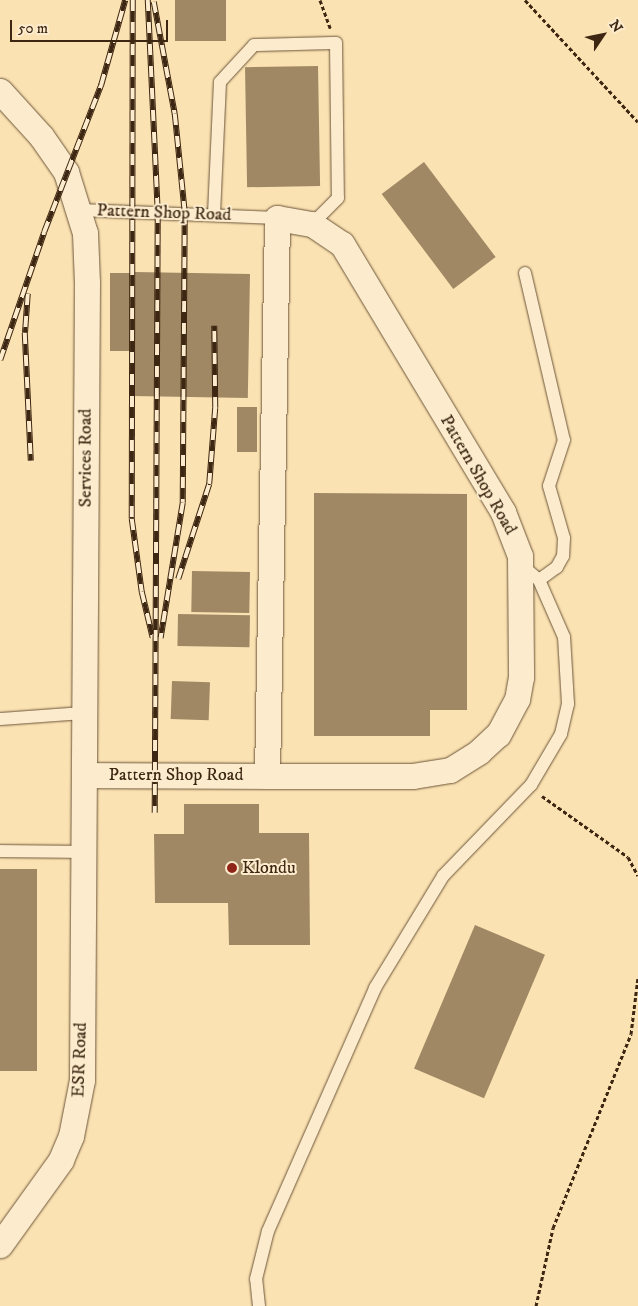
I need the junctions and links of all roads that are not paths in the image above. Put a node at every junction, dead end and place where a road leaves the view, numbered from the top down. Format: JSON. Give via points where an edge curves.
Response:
{"nodes":[{"id":1,"x":0,"y":91,"type":"edge"},
{"id":2,"x":80,"y":210,"type":"junction"},
{"id":3,"x":214,"y":214,"type":"junction"},
{"id":4,"x":277,"y":218,"type":"junction"},
{"id":5,"x":312,"y":224,"type":"junction"},
{"id":6,"x":525,"y":274,"type":"dead end"},
{"id":7,"x":530,"y":573,"type":"junction"},
{"id":8,"x":84,"y":713,"type":"junction"},
{"id":9,"x":0,"y":719,"type":"edge"},
{"id":10,"x":85,"y":775,"type":"junction"},
{"id":11,"x":267,"y":776,"type":"junction"},
{"id":12,"x":0,"y":851,"type":"edge"},
{"id":13,"x":83,"y":852,"type":"junction"},
{"id":14,"x":0,"y":1245,"type":"edge"},
{"id":15,"x":259,"y":1306,"type":"edge"}],
"edges":[{"from":1,"to":2,"type":"street","name":"Services Road","via":[[53,151],[66,172]]},
{"from":2,"to":3,"type":"lane","name":"Pattern Shop Road"},
{"from":2,"to":8,"type":"street","name":"Services Road","via":[[87,264]]},
{"from":3,"to":4,"type":"lane","name":"Pattern Shop Road"},
{"from":3,"to":5,"type":"lane","via":[[220,82],[254,45],[336,44],[338,198]]},
{"from":4,"to":5,"type":"street","name":"Pattern Shop Road"},
{"from":4,"to":11,"type":"street","name":"Pattern Shop Road"},
{"from":5,"to":7,"type":"street","name":"Pattern Shop Road","via":[[342,244],[503,512]]},
{"from":6,"to":7,"type":"lane","via":[[564,440],[549,486],[564,538],[563,556],[557,567]]},
{"from":7,"to":11,"type":"street","name":"Pattern Shop Road","via":[[520,689],[507,720],[479,752],[450,770],[424,775]]},
{"from":7,"to":15,"type":"lane","via":[[564,637],[568,704],[556,747],[531,785],[443,876],[375,988],[268,1231],[256,1279]]},
{"from":8,"to":9,"type":"lane"},
{"from":8,"to":10,"type":"street","name":"Services Road"},
{"from":10,"to":11,"type":"street","name":"Pattern Shop Road"},
{"from":10,"to":13,"type":"street","name":"Services Road"},
{"from":12,"to":13,"type":"lane"},
{"from":13,"to":14,"type":"street","name":"ESR Road","via":[[82,1080],[78,1108],[61,1160]]}]}
